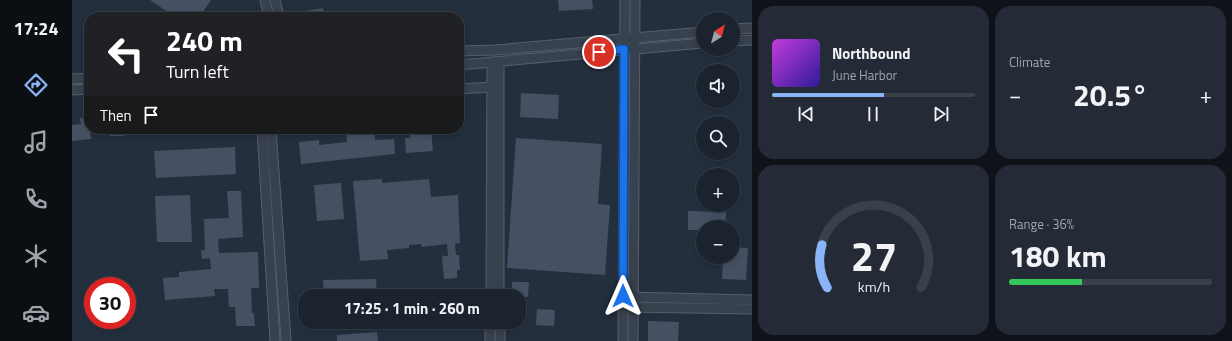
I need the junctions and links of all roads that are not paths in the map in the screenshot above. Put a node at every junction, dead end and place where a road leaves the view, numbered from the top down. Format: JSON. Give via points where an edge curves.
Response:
{"nodes":[{"id":1,"x":265,"y":0,"type":"edge"},
{"id":2,"x":275,"y":0,"type":"edge"},
{"id":3,"x":625,"y":0,"type":"edge"},
{"id":4,"x":635,"y":0,"type":"edge"},
{"id":5,"x":267,"y":12,"type":"edge"},
{"id":6,"x":277,"y":12,"type":"edge"},
{"id":7,"x":752,"y":28,"type":"edge"},
{"id":8,"x":740,"y":29,"type":"edge"},
{"id":9,"x":696,"y":33,"type":"edge"},
{"id":10,"x":624,"y":38,"type":"junction"},
{"id":11,"x":634,"y":38,"type":"junction"},
{"id":12,"x":752,"y":40,"type":"edge"},
{"id":13,"x":740,"y":41,"type":"edge"},
{"id":14,"x":696,"y":44,"type":"edge"},
{"id":15,"x":635,"y":48,"type":"junction"},
{"id":16,"x":624,"y":49,"type":"junction"},
{"id":17,"x":464,"y":51,"type":"edge"},
{"id":18,"x":495,"y":62,"type":"junction"},
{"id":19,"x":464,"y":65,"type":"edge"},
{"id":20,"x":84,"y":78,"type":"edge"},
{"id":21,"x":72,"y":79,"type":"edge"},
{"id":22,"x":492,"y":87,"type":"junction"},
{"id":23,"x":84,"y":89,"type":"edge"},
{"id":24,"x":464,"y":89,"type":"edge"},
{"id":25,"x":72,"y":90,"type":"edge"},
{"id":26,"x":262,"y":134,"type":"edge"},
{"id":27,"x":271,"y":134,"type":"edge"},
{"id":28,"x":490,"y":289,"type":"edge"},
{"id":29,"x":500,"y":289,"type":"edge"},
{"id":30,"x":623,"y":296,"type":"junction"},
{"id":31,"x":633,"y":297,"type":"junction"},
{"id":32,"x":752,"y":300,"type":"edge"},
{"id":33,"x":623,"y":307,"type":"junction"},
{"id":34,"x":633,"y":307,"type":"junction"},
{"id":35,"x":752,"y":309,"type":"edge"},
{"id":36,"x":490,"y":329,"type":"edge"},
{"id":37,"x":500,"y":329,"type":"edge"},
{"id":38,"x":275,"y":341,"type":"edge"},
{"id":39,"x":286,"y":341,"type":"edge"},
{"id":40,"x":490,"y":341,"type":"edge"},
{"id":41,"x":500,"y":341,"type":"edge"},
{"id":42,"x":623,"y":341,"type":"edge"},
{"id":43,"x":633,"y":341,"type":"edge"}],
"edges":[{"from":1,"to":5,"type":"street"},
{"from":2,"to":6,"type":"street"},
{"from":3,"to":10,"type":"street"},
{"from":4,"to":11,"type":"street"},
{"from":7,"to":8,"type":"street"},
{"from":9,"to":11,"type":"street"},
{"from":10,"to":11,"type":"street"},
{"from":10,"to":16,"type":"street"},
{"from":10,"to":17,"type":"street"},
{"from":11,"to":15,"type":"street"},
{"from":12,"to":13,"type":"street"},
{"from":14,"to":15,"type":"street"},
{"from":15,"to":16,"type":"street"},
{"from":15,"to":31,"type":"street"},
{"from":16,"to":18,"type":"street"},
{"from":16,"to":30,"type":"street"},
{"from":18,"to":19,"type":"street"},
{"from":18,"to":22,"type":"street"},
{"from":18,"to":29,"type":"street"},
{"from":20,"to":21,"type":"street"},
{"from":22,"to":24,"type":"street"},
{"from":22,"to":28,"type":"street"},
{"from":23,"to":25,"type":"street"},
{"from":26,"to":38,"type":"street"},
{"from":27,"to":39,"type":"street"},
{"from":30,"to":31,"type":"street"},
{"from":30,"to":33,"type":"street"},
{"from":31,"to":32,"type":"street"},
{"from":31,"to":34,"type":"street"},
{"from":33,"to":34,"type":"street"},
{"from":33,"to":42,"type":"street"},
{"from":34,"to":35,"type":"street"},
{"from":34,"to":43,"type":"street"},
{"from":36,"to":40,"type":"street"},
{"from":37,"to":41,"type":"street"}]}
